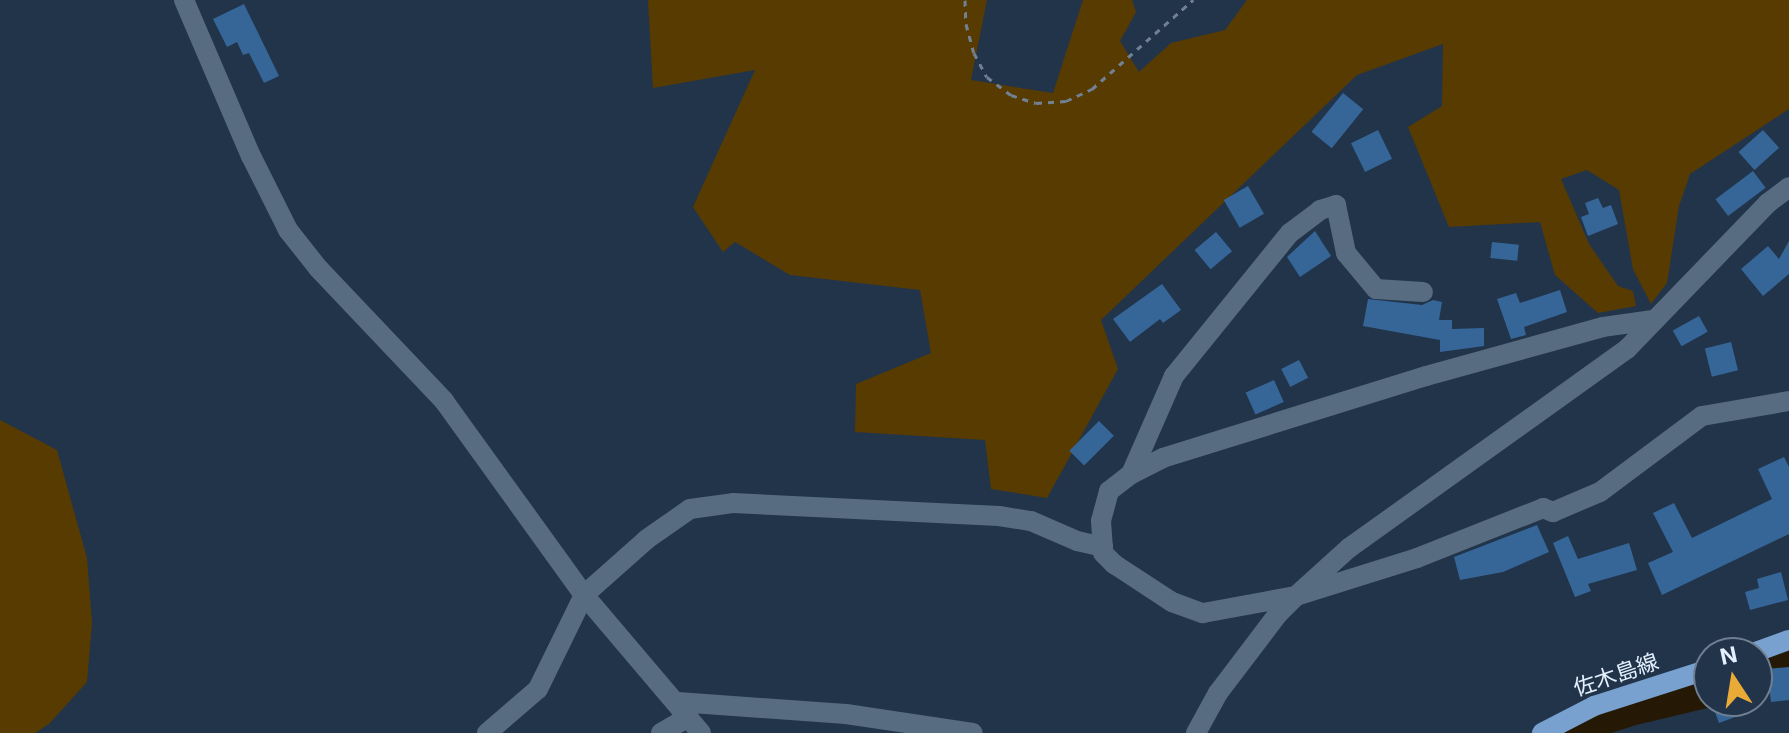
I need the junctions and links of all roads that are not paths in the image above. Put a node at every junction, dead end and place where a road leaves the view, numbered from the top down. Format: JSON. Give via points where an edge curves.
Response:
{"nodes":[{"id":1,"x":184,"y":0,"type":"edge"},
{"id":2,"x":1789,"y":187,"type":"edge"},
{"id":3,"x":1423,"y":292,"type":"dead end"},
{"id":4,"x":1653,"y":320,"type":"junction"},
{"id":5,"x":1789,"y":401,"type":"edge"},
{"id":6,"x":1131,"y":474,"type":"junction"},
{"id":7,"x":1103,"y":547,"type":"junction"},
{"id":8,"x":584,"y":595,"type":"junction"},
{"id":9,"x":1296,"y":596,"type":"junction"},
{"id":10,"x":1693,"y":674,"type":"edge"},
{"id":11,"x":689,"y":717,"type":"edge"},
{"id":12,"x":487,"y":733,"type":"edge"},
{"id":13,"x":661,"y":733,"type":"edge"},
{"id":14,"x":973,"y":733,"type":"edge"},
{"id":15,"x":1196,"y":733,"type":"edge"},
{"id":16,"x":1542,"y":733,"type":"edge"}],
"edges":[{"from":1,"to":8,"type":"street","via":[[288,230],[444,401]]},
{"from":2,"to":4,"type":"street"},
{"from":3,"to":6,"type":"street","via":[[1376,289],[1346,253],[1336,205],[1320,210],[1290,233],[1174,376]]},
{"from":4,"to":6,"type":"street","via":[[1603,327],[1426,376],[1163,458]]},
{"from":4,"to":9,"type":"street","via":[[1627,349],[1349,548]]},
{"from":5,"to":9,"type":"street","via":[[1702,416],[1600,492]]},
{"from":6,"to":7,"type":"street","via":[[1109,491],[1101,521]]},
{"from":7,"to":8,"type":"street","via":[[1031,521],[999,516],[733,503],[690,509]]},
{"from":7,"to":9,"type":"street","via":[[1114,564],[1172,602],[1203,613]]},
{"from":8,"to":11,"type":"street"},
{"from":8,"to":12,"type":"street","via":[[538,689]]},
{"from":9,"to":15,"type":"street","via":[[1218,693]]},
{"from":10,"to":16,"type":"main road","name":"佐木島線","via":[[1594,706]]},
{"from":11,"to":13,"type":"street"},
{"from":11,"to":14,"type":"street","via":[[846,714]]}]}
